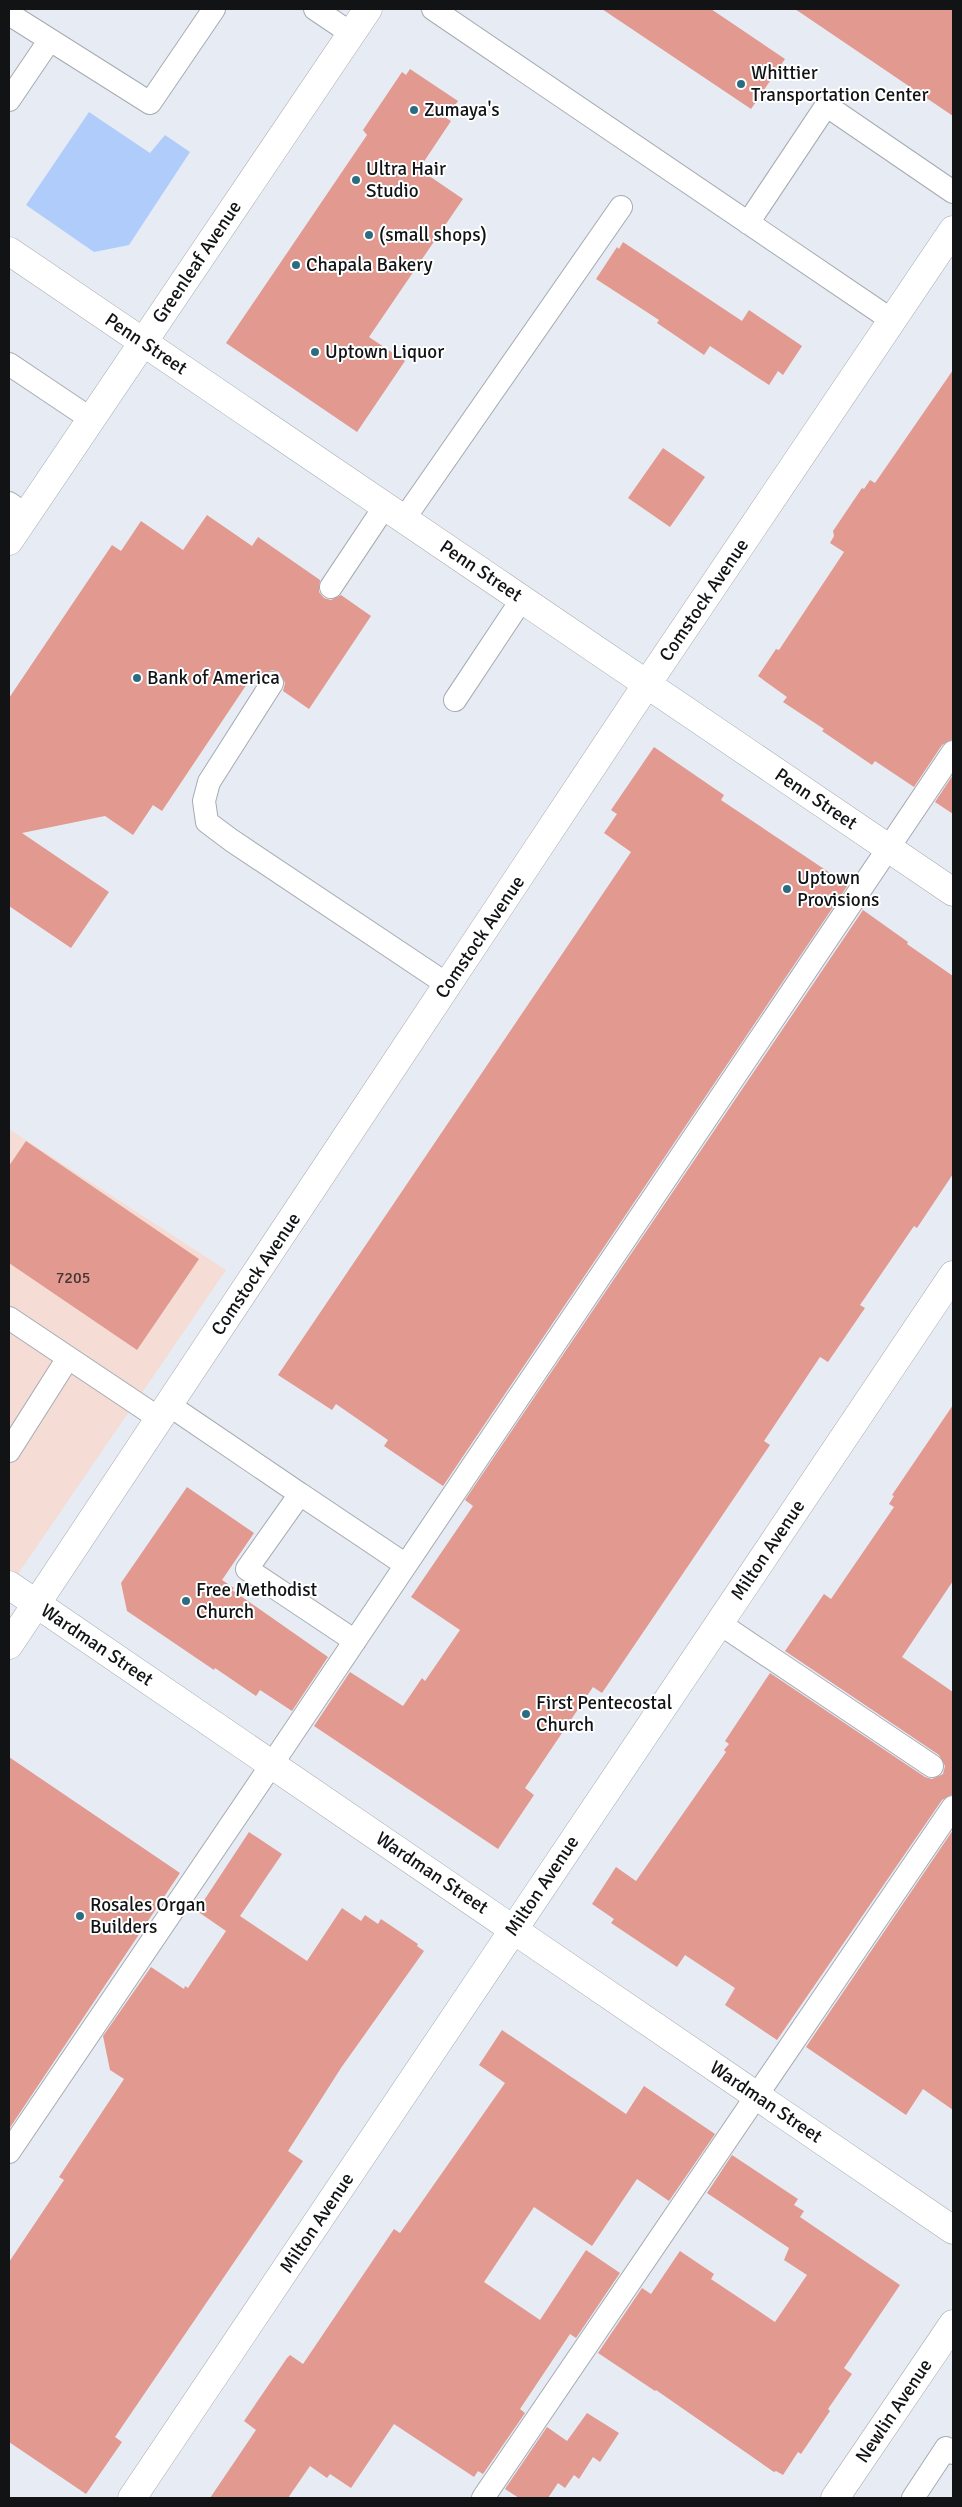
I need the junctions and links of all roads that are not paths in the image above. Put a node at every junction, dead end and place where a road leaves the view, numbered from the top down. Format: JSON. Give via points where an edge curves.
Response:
{"nodes":[{"id":1,"x":214,"y":9,"type":"edge"},
{"id":2,"x":315,"y":9,"type":"edge"},
{"id":3,"x":368,"y":9,"type":"edge"},
{"id":4,"x":433,"y":9,"type":"edge"},
{"id":5,"x":9,"y":14,"type":"edge"},
{"id":6,"x":352,"y":34,"type":"junction"},
{"id":7,"x":49,"y":41,"type":"junction"},
{"id":8,"x":9,"y":100,"type":"edge"},
{"id":9,"x":953,"y":192,"type":"edge"},
{"id":10,"x":621,"y":207,"type":"dead end"},
{"id":11,"x":748,"y":223,"type":"junction"},
{"id":12,"x":953,"y":230,"type":"edge"},
{"id":13,"x":9,"y":252,"type":"edge"},
{"id":14,"x":893,"y":320,"type":"junction"},
{"id":15,"x":143,"y":343,"type":"junction"},
{"id":16,"x":9,"y":364,"type":"edge"},
{"id":17,"x":91,"y":419,"type":"junction"},
{"id":18,"x":18,"y":509,"type":"edge"},
{"id":19,"x":395,"y":513,"type":"junction"},
{"id":20,"x":9,"y":540,"type":"edge"},
{"id":21,"x":331,"y":587,"type":"dead end"},
{"id":22,"x":522,"y":599,"type":"junction"},
{"id":23,"x":272,"y":683,"type":"dead end"},
{"id":24,"x":647,"y":684,"type":"junction"},
{"id":25,"x":455,"y":700,"type":"dead end"},
{"id":26,"x":953,"y":752,"type":"edge"},
{"id":27,"x":888,"y":848,"type":"junction"},
{"id":28,"x":953,"y":892,"type":"edge"},
{"id":29,"x":448,"y":985,"type":"junction"},
{"id":30,"x":953,"y":1275,"type":"edge"},
{"id":31,"x":9,"y":1318,"type":"edge"},
{"id":32,"x":68,"y":1358,"type":"junction"},
{"id":33,"x":164,"y":1412,"type":"junction"},
{"id":34,"x":9,"y":1450,"type":"edge"},
{"id":35,"x":300,"y":1494,"type":"junction"},
{"id":36,"x":406,"y":1565,"type":"junction"},
{"id":37,"x":9,"y":1585,"type":"edge"},
{"id":38,"x":37,"y":1604,"type":"junction"},
{"id":39,"x":719,"y":1623,"type":"junction"},
{"id":40,"x":355,"y":1641,"type":"junction"},
{"id":41,"x":9,"y":1645,"type":"edge"},
{"id":42,"x":272,"y":1764,"type":"junction"},
{"id":43,"x":932,"y":1766,"type":"dead end"},
{"id":44,"x":953,"y":1807,"type":"edge"},
{"id":45,"x":513,"y":1929,"type":"junction"},
{"id":46,"x":758,"y":2096,"type":"junction"},
{"id":47,"x":9,"y":2152,"type":"edge"},
{"id":48,"x":953,"y":2230,"type":"edge"},
{"id":49,"x":950,"y":2338,"type":"edge"},
{"id":50,"x":950,"y":2451,"type":"edge"},
{"id":51,"x":132,"y":2498,"type":"edge"},
{"id":52,"x":483,"y":2498,"type":"edge"},
{"id":53,"x":834,"y":2498,"type":"edge"},
{"id":54,"x":913,"y":2498,"type":"edge"}],
"edges":[{"from":1,"to":7,"type":"lane","via":[[150,103]]},
{"from":2,"to":6,"type":"lane"},
{"from":3,"to":6,"type":"street","name":"Greenleaf Avenue"},
{"from":4,"to":11,"type":"lane"},
{"from":5,"to":7,"type":"lane"},
{"from":6,"to":15,"type":"street","name":"Greenleaf Avenue"},
{"from":7,"to":8,"type":"lane"},
{"from":9,"to":11,"type":"lane","via":[[833,110],[824,109]]},
{"from":10,"to":19,"type":"lane"},
{"from":11,"to":14,"type":"lane"},
{"from":12,"to":14,"type":"street","name":"Comstock Avenue"},
{"from":13,"to":15,"type":"street","name":"Penn Street"},
{"from":14,"to":24,"type":"street","name":"Comstock Avenue"},
{"from":15,"to":17,"type":"street","name":"Greenleaf Avenue"},
{"from":15,"to":19,"type":"street","name":"Penn Street"},
{"from":16,"to":17,"type":"lane"},
{"from":17,"to":18,"type":"street","name":"Greenleaf Avenue"},
{"from":18,"to":20,"type":"street","name":"Greenleaf Avenue"},
{"from":19,"to":21,"type":"lane"},
{"from":19,"to":22,"type":"street","name":"Penn Street"},
{"from":22,"to":24,"type":"street","name":"Penn Street"},
{"from":22,"to":25,"type":"lane"},
{"from":23,"to":29,"type":"lane","via":[[209,782],[204,801],[207,822]]},
{"from":24,"to":27,"type":"street","name":"Penn Street"},
{"from":24,"to":29,"type":"street","name":"Comstock Avenue"},
{"from":26,"to":27,"type":"lane"},
{"from":27,"to":28,"type":"street","name":"Penn Street"},
{"from":27,"to":36,"type":"lane"},
{"from":29,"to":33,"type":"street","name":"Comstock Avenue"},
{"from":30,"to":39,"type":"street","name":"Milton Avenue"},
{"from":31,"to":32,"type":"lane"},
{"from":32,"to":33,"type":"lane"},
{"from":32,"to":34,"type":"lane"},
{"from":33,"to":35,"type":"lane"},
{"from":33,"to":38,"type":"street","name":"Comstock Avenue"},
{"from":35,"to":36,"type":"lane"},
{"from":35,"to":40,"type":"lane","via":[[247,1569]]},
{"from":36,"to":40,"type":"lane"},
{"from":37,"to":38,"type":"street","name":"Wardman Street"},
{"from":38,"to":41,"type":"street","name":"Comstock Avenue"},
{"from":38,"to":42,"type":"street","name":"Wardman Street"},
{"from":39,"to":43,"type":"lane"},
{"from":39,"to":45,"type":"street","name":"Milton Avenue"},
{"from":40,"to":42,"type":"lane"},
{"from":42,"to":45,"type":"street","name":"Wardman Street"},
{"from":42,"to":47,"type":"lane"},
{"from":44,"to":46,"type":"lane"},
{"from":45,"to":46,"type":"street","name":"Wardman Street"},
{"from":45,"to":51,"type":"street","name":"Milton Avenue"},
{"from":46,"to":48,"type":"street","name":"Wardman Street"},
{"from":46,"to":52,"type":"lane"},
{"from":49,"to":53,"type":"street","name":"Newlin Avenue"},
{"from":50,"to":54,"type":"lane"}]}
